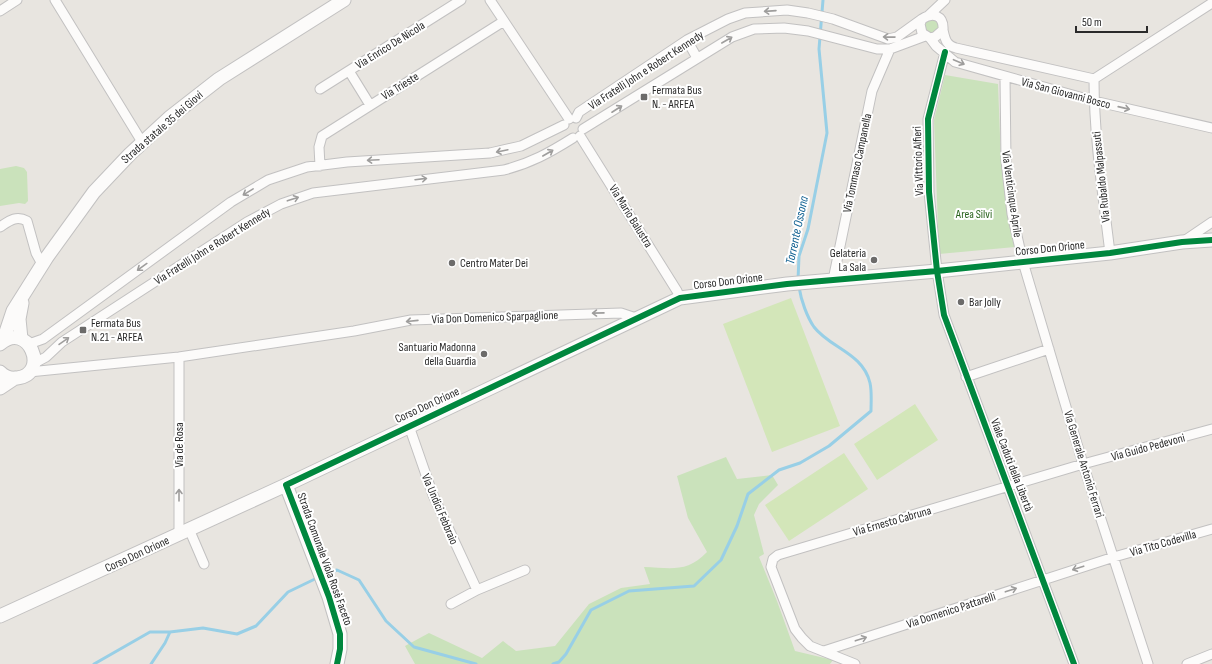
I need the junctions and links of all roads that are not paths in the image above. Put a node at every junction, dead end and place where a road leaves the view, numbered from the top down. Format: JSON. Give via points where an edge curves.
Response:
{"nodes":[{"id":1,"x":17,"y":0,"type":"edge"},
{"id":2,"x":55,"y":0,"type":"edge"},
{"id":3,"x":344,"y":0,"type":"edge"},
{"id":4,"x":461,"y":0,"type":"edge"},
{"id":5,"x":490,"y":0,"type":"edge"},
{"id":6,"x":945,"y":0,"type":"edge"},
{"id":7,"x":1212,"y":3,"type":"edge"},
{"id":8,"x":0,"y":11,"type":"edge"},
{"id":9,"x":925,"y":17,"type":"junction"},
{"id":10,"x":504,"y":21,"type":"junction"},
{"id":11,"x":942,"y":30,"type":"junction"},
{"id":12,"x":928,"y":37,"type":"junction"},
{"id":13,"x":687,"y":40,"type":"junction"},
{"id":14,"x":890,"y":49,"type":"junction"},
{"id":15,"x":944,"y":52,"type":"junction"},
{"id":16,"x":697,"y":58,"type":"junction"},
{"id":17,"x":349,"y":70,"type":"junction"},
{"id":18,"x":1005,"y":77,"type":"junction"},
{"id":19,"x":1094,"y":79,"type":"junction"},
{"id":20,"x":620,"y":86,"type":"junction"},
{"id":21,"x":320,"y":89,"type":"dead end"},
{"id":22,"x":630,"y":100,"type":"junction"},
{"id":23,"x":1094,"y":101,"type":"junction"},
{"id":24,"x":370,"y":105,"type":"junction"},
{"id":25,"x":569,"y":121,"type":"junction"},
{"id":26,"x":1212,"y":128,"type":"edge"},
{"id":27,"x":579,"y":134,"type":"junction"},
{"id":28,"x":142,"y":142,"type":"junction"},
{"id":29,"x":320,"y":166,"type":"junction"},
{"id":30,"x":1212,"y":222,"type":"edge"},
{"id":31,"x":0,"y":227,"type":"edge"},
{"id":32,"x":1212,"y":240,"type":"edge"},
{"id":33,"x":1182,"y":242,"type":"junction"},
{"id":34,"x":1110,"y":253,"type":"junction"},
{"id":35,"x":1023,"y":262,"type":"junction"},
{"id":36,"x":42,"y":264,"type":"junction"},
{"id":37,"x":937,"y":272,"type":"junction"},
{"id":38,"x":833,"y":280,"type":"junction"},
{"id":39,"x":23,"y":297,"type":"junction"},
{"id":40,"x":680,"y":298,"type":"junction"},
{"id":41,"x":636,"y":318,"type":"junction"},
{"id":42,"x":25,"y":341,"type":"junction"},
{"id":43,"x":2,"y":342,"type":"edge"},
{"id":44,"x":1049,"y":349,"type":"junction"},
{"id":45,"x":46,"y":357,"type":"junction"},
{"id":46,"x":179,"y":357,"type":"junction"},
{"id":47,"x":31,"y":368,"type":"junction"},
{"id":48,"x":62,"y":368,"type":"junction"},
{"id":49,"x":0,"y":372,"type":"edge"},
{"id":50,"x":966,"y":376,"type":"junction"},
{"id":51,"x":15,"y":378,"type":"junction"},
{"id":52,"x":0,"y":388,"type":"edge"},
{"id":53,"x":409,"y":426,"type":"junction"},
{"id":54,"x":1212,"y":429,"type":"edge"},
{"id":55,"x":1083,"y":464,"type":"junction"},
{"id":56,"x":286,"y":485,"type":"junction"},
{"id":57,"x":1009,"y":486,"type":"junction"},
{"id":58,"x":1212,"y":529,"type":"edge"},
{"id":59,"x":184,"y":531,"type":"junction"},
{"id":60,"x":1114,"y":557,"type":"junction"},
{"id":61,"x":204,"y":564,"type":"dead end"},
{"id":62,"x":525,"y":570,"type":"dead end"},
{"id":63,"x":1042,"y":580,"type":"junction"},
{"id":64,"x":477,"y":590,"type":"junction"},
{"id":65,"x":451,"y":604,"type":"dead end"},
{"id":66,"x":0,"y":616,"type":"edge"},
{"id":67,"x":824,"y":651,"type":"junction"},
{"id":68,"x":1212,"y":654,"type":"edge"},
{"id":69,"x":337,"y":664,"type":"edge"},
{"id":70,"x":855,"y":664,"type":"edge"},
{"id":71,"x":1074,"y":664,"type":"edge"},
{"id":72,"x":1148,"y":664,"type":"edge"},
{"id":73,"x":1187,"y":664,"type":"edge"}],
"edges":[{"from":1,"to":8,"type":"street"},
{"from":2,"to":28,"type":"street"},
{"from":3,"to":28,"type":"street","name":"Strada statale 35 dei Giovi","via":[[219,79]]},
{"from":4,"to":17,"type":"street","name":"Via Enrico De Nicola"},
{"from":5,"to":10,"type":"street"},
{"from":6,"to":9,"type":"street"},
{"from":7,"to":19,"type":"street"},
{"from":9,"to":11,"type":"street","via":[[935,15],[940,18]]},
{"from":9,"to":12,"type":"street","via":[[920,28]]},
{"from":9,"to":13,"type":"street","name":"Via Fratelli John e Robert Kennedy","one_way":true,"via":[[897,38],[888,39],[833,19],[808,13],[787,10],[745,13]]},
{"from":10,"to":24,"type":"street","name":"Via Trieste"},
{"from":10,"to":25,"type":"street"},
{"from":11,"to":12,"type":"street","name":"Via Fratelli John e Robert Kennedy","via":[[935,37]]},
{"from":11,"to":19,"type":"street","name":"Via San Giovanni Bosco","via":[[949,46]]},
{"from":12,"to":14,"type":"street","name":"Via Fratelli John e Robert Kennedy"},
{"from":12,"to":15,"type":"street","name":"Via San Giovanni Bosco"},
{"from":13,"to":16,"type":"street"},
{"from":13,"to":20,"type":"street","name":"Via Fratelli John e Robert Kennedy"},
{"from":16,"to":14,"type":"street","name":"Via Fratelli John e Robert Kennedy","one_way":true,"via":[[732,37],[754,29],[784,28],[877,49]]},
{"from":14,"to":38,"type":"street","name":"Via Tommaso Campanella","via":[[872,91]]},
{"from":15,"to":18,"type":"street","name":"Via San Giovanni Bosco","one_way":true,"via":[[954,62]]},
{"from":15,"to":37,"type":"street","name":"Via Vittorio Alfieri","via":[[928,119],[929,192]]},
{"from":16,"to":22,"type":"street","name":"Via Fratelli John e Robert Kennedy"},
{"from":17,"to":21,"type":"street","name":"Via Enrico De Nicola"},
{"from":17,"to":24,"type":"street"},
{"from":18,"to":23,"type":"street","name":"Via San Giovanni Bosco"},
{"from":18,"to":35,"type":"street","name":"Via Venticinque Aprile","via":[[1006,161],[1012,214]]},
{"from":19,"to":23,"type":"street","name":"Via Rubaldo Malpassuti"},
{"from":20,"to":22,"type":"street"},
{"from":20,"to":25,"type":"street","name":"Via Fratelli John e Robert Kennedy"},
{"from":27,"to":22,"type":"street","name":"Via Fratelli John e Robert Kennedy","one_way":true},
{"from":23,"to":26,"type":"street","name":"Via San Giovanni Bosco","one_way":true},
{"from":23,"to":34,"type":"street","name":"Via Rubaldo Malpassuti","via":[[1100,178]]},
{"from":24,"to":29,"type":"street","name":"Via Trieste","via":[[322,136],[319,147]]},
{"from":25,"to":27,"type":"street","via":[[581,122]]},
{"from":25,"to":27,"type":"street","via":[[565,134]]},
{"from":25,"to":29,"type":"street","name":"Via Fratelli John e Robert Kennedy","one_way":true,"via":[[521,146],[490,153]]},
{"from":27,"to":40,"type":"street","name":"Via Mario Balustra"},
{"from":45,"to":27,"type":"street","name":"Via Fratelli John e Robert Kennedy","one_way":true,"via":[[62,342],[247,222],[280,204],[313,193],[504,170],[527,164],[546,155]]},
{"from":28,"to":36,"type":"street","name":"Strada statale 35 dei Giovi","via":[[94,192]]},
{"from":29,"to":42,"type":"street","name":"Via Fratelli John e Robert Kennedy","one_way":true,"via":[[307,167],[268,180],[237,198],[43,340]]},
{"from":30,"to":33,"type":"street"},
{"from":31,"to":36,"type":"street","via":[[16,218],[27,221],[36,253]]},
{"from":32,"to":33,"type":"street","name":"Corso Don Orione"},
{"from":33,"to":34,"type":"street","name":"Corso Don Orione"},
{"from":34,"to":35,"type":"street","name":"Corso Don Orione"},
{"from":35,"to":37,"type":"street","name":"Corso Don Orione"},
{"from":35,"to":44,"type":"street","name":"Via Generale Antonio Ferrari"},
{"from":36,"to":39,"type":"street","name":"Strada statale 35 dei Giovi"},
{"from":37,"to":38,"type":"street","name":"Corso Don Orione"},
{"from":37,"to":50,"type":"street","name":"Viale Caduti della Libertà","via":[[944,315]]},
{"from":38,"to":40,"type":"street","name":"Corso Don Orione"},
{"from":39,"to":42,"type":"street","name":"Strada statale 35 dei Giovi","via":[[19,319]]},
{"from":39,"to":43,"type":"street","name":"Strada statale 35 dei Giovi","via":[[9,318]]},
{"from":40,"to":41,"type":"street","name":"Corso Don Orione"},
{"from":41,"to":46,"type":"street","name":"Via Don Domenico Sparpaglione","one_way":true,"via":[[621,313],[417,320]]},
{"from":41,"to":53,"type":"street","name":"Corso Don Orione"},
{"from":42,"to":43,"type":"street","via":[[9,338]]},
{"from":42,"to":47,"type":"street","name":"Strada statale 35 dei Giovi","via":[[34,353]]},
{"from":44,"to":50,"type":"street"},
{"from":44,"to":55,"type":"street","name":"Via Generale Antonio Ferrari"},
{"from":45,"to":47,"type":"street","name":"Via Fratelli John e Robert Kennedy"},
{"from":45,"to":48,"type":"street","via":[[49,364]]},
{"from":46,"to":48,"type":"street","name":"Via Don Domenico Sparpaglione"},
{"from":59,"to":46,"type":"street","name":"Via de Rosa","one_way":true},
{"from":47,"to":48,"type":"street","name":"Via Don Domenico Sparpaglione"},
{"from":47,"to":51,"type":"street"},
{"from":49,"to":51,"type":"street"},
{"from":50,"to":57,"type":"street","name":"Viale Caduti della Libertà"},
{"from":51,"to":52,"type":"street"},
{"from":53,"to":56,"type":"street","name":"Corso Don Orione"},
{"from":53,"to":64,"type":"street","name":"Via Undici Febbraio","via":[[433,495]]},
{"from":54,"to":55,"type":"street","name":"Via Guido Pedevoni"},
{"from":55,"to":57,"type":"street","name":"Via Ernesto Cabruna"},
{"from":55,"to":60,"type":"street","name":"Via Generale Antonio Ferrari"},
{"from":56,"to":59,"type":"street","name":"Corso Don Orione"},
{"from":56,"to":69,"type":"street","name":"Strada Comunale Viola Rosè Faceto","via":[[340,634]]},
{"from":57,"to":63,"type":"street","name":"Viale Caduti della Libertà"},
{"from":57,"to":67,"type":"street","name":"Via Ernesto Cabruna","via":[[778,555],[773,559],[771,567],[795,629],[810,646]]},
{"from":58,"to":60,"type":"street","name":"Via Tito Codevilla"},
{"from":59,"to":61,"type":"street"},
{"from":59,"to":66,"type":"street","name":"Corso Don Orione"},
{"from":60,"to":63,"type":"street","name":"Via Domenico Pattarelli","one_way":true},
{"from":60,"to":72,"type":"street","name":"Via Generale Antonio Ferrari"},
{"from":62,"to":64,"type":"street"},
{"from":67,"to":63,"type":"street","name":"Via Domenico Pattarelli","one_way":true},
{"from":63,"to":71,"type":"street","name":"Viale Caduti della Libertà"},
{"from":64,"to":65,"type":"street"},
{"from":67,"to":70,"type":"street"},
{"from":68,"to":73,"type":"street"}]}
